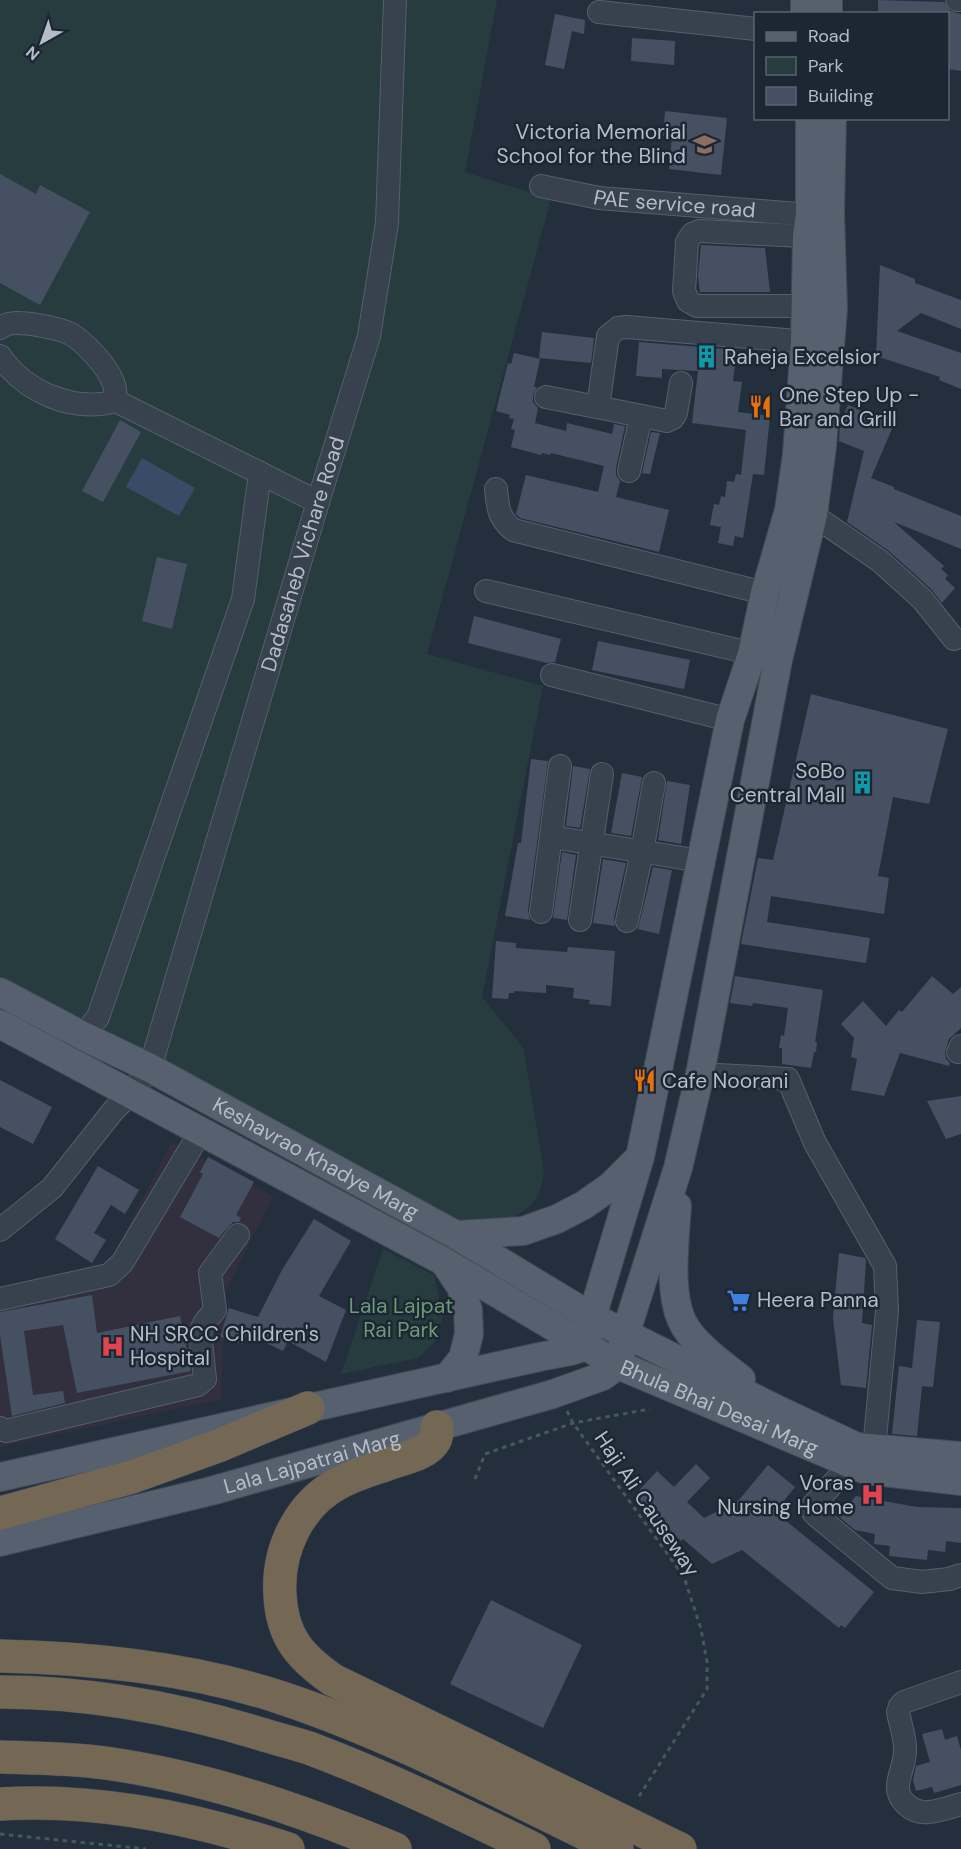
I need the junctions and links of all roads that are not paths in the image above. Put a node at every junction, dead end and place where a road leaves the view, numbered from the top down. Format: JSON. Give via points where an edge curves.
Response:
{"nodes":[{"id":1,"x":395,"y":0,"type":"edge"},
{"id":2,"x":957,"y":0,"type":"edge"},
{"id":3,"x":961,"y":0,"type":"edge"},
{"id":4,"x":599,"y":12,"type":"dead end"},
{"id":5,"x":754,"y":29,"type":"edge"},
{"id":6,"x":810,"y":120,"type":"edge"},
{"id":7,"x":832,"y":120,"type":"edge"},
{"id":8,"x":541,"y":186,"type":"dead end"},
{"id":9,"x":816,"y":230,"type":"junction"},
{"id":10,"x":806,"y":306,"type":"junction"},
{"id":11,"x":0,"y":328,"type":"edge"},
{"id":12,"x":817,"y":343,"type":"junction"},
{"id":13,"x":0,"y":356,"type":"edge"},
{"id":14,"x":681,"y":383,"type":"dead end"},
{"id":15,"x":546,"y":397,"type":"dead end"},
{"id":16,"x":116,"y":401,"type":"junction"},
{"id":17,"x":598,"y":407,"type":"junction"},
{"id":18,"x":641,"y":416,"type":"junction"},
{"id":19,"x":629,"y":471,"type":"dead end"},
{"id":20,"x":260,"y":473,"type":"junction"},
{"id":21,"x":496,"y":489,"type":"dead end"},
{"id":22,"x":318,"y":502,"type":"junction"},
{"id":23,"x":801,"y":512,"type":"junction"},
{"id":24,"x":486,"y":591,"type":"dead end"},
{"id":25,"x":765,"y":593,"type":"junction"},
{"id":26,"x":954,"y":639,"type":"dead end"},
{"id":27,"x":765,"y":657,"type":"junction"},
{"id":28,"x":552,"y":675,"type":"dead end"},
{"id":29,"x":730,"y":720,"type":"junction"},
{"id":30,"x":560,"y":766,"type":"dead end"},
{"id":31,"x":602,"y":774,"type":"dead end"},
{"id":32,"x":654,"y":783,"type":"dead end"},
{"id":33,"x":552,"y":837,"type":"junction"},
{"id":34,"x":592,"y":843,"type":"junction"},
{"id":35,"x":642,"y":852,"type":"junction"},
{"id":36,"x":701,"y":861,"type":"junction"},
{"id":37,"x":541,"y":912,"type":"dead end"},
{"id":38,"x":690,"y":912,"type":"junction"},
{"id":39,"x":580,"y":920,"type":"dead end"},
{"id":40,"x":729,"y":920,"type":"junction"},
{"id":41,"x":627,"y":921,"type":"dead end"},
{"id":42,"x":0,"y":992,"type":"edge"},
{"id":43,"x":0,"y":1024,"type":"edge"},
{"id":44,"x":83,"y":1036,"type":"junction"},
{"id":45,"x":64,"y":1059,"type":"junction"},
{"id":46,"x":150,"y":1068,"type":"junction"},
{"id":47,"x":700,"y":1074,"type":"junction"},
{"id":48,"x":131,"y":1093,"type":"junction"},
{"id":49,"x":201,"y":1131,"type":"junction"},
{"id":50,"x":640,"y":1157,"type":"junction"},
{"id":51,"x":678,"y":1168,"type":"junction"},
{"id":52,"x":0,"y":1230,"type":"edge"},
{"id":53,"x":238,"y":1235,"type":"dead end"},
{"id":54,"x":456,"y":1235,"type":"junction"},
{"id":55,"x":443,"y":1261,"type":"junction"},
{"id":56,"x":0,"y":1299,"type":"edge"},
{"id":57,"x":592,"y":1317,"type":"junction"},
{"id":58,"x":625,"y":1335,"type":"junction"},
{"id":59,"x":586,"y":1346,"type":"junction"},
{"id":60,"x":618,"y":1365,"type":"junction"},
{"id":61,"x":447,"y":1378,"type":"junction"},
{"id":62,"x":308,"y":1408,"type":"junction"},
{"id":63,"x":776,"y":1409,"type":"junction"},
{"id":64,"x":437,"y":1426,"type":"junction"},
{"id":65,"x":0,"y":1428,"type":"edge"},
{"id":66,"x":863,"y":1456,"type":"junction"},
{"id":67,"x":961,"y":1456,"type":"edge"},
{"id":68,"x":0,"y":1477,"type":"edge"},
{"id":69,"x":961,"y":1481,"type":"edge"},
{"id":70,"x":0,"y":1513,"type":"edge"},
{"id":71,"x":0,"y":1542,"type":"edge"},
{"id":72,"x":961,"y":1575,"type":"edge"},
{"id":73,"x":0,"y":1656,"type":"edge"},
{"id":74,"x":959,"y":1690,"type":"edge"},
{"id":75,"x":0,"y":1692,"type":"edge"},
{"id":76,"x":0,"y":1757,"type":"edge"},
{"id":77,"x":15,"y":1803,"type":"edge"},
{"id":78,"x":961,"y":1804,"type":"edge"},
{"id":79,"x":288,"y":1849,"type":"edge"},
{"id":80,"x":395,"y":1849,"type":"edge"},
{"id":81,"x":534,"y":1849,"type":"edge"},
{"id":82,"x":617,"y":1849,"type":"edge"},
{"id":83,"x":680,"y":1849,"type":"edge"}],
"edges":[{"from":1,"to":22,"type":"street","name":"Dadasaheb Vichare Road","via":[[387,223],[369,336]]},
{"from":2,"to":3,"type":"street"},
{"from":4,"to":5,"type":"street"},
{"from":6,"to":9,"type":"main road"},
{"from":7,"to":9,"type":"main road"},
{"from":8,"to":9,"type":"street","name":"PAE service road"},
{"from":9,"to":10,"type":"main road"},
{"from":9,"to":10,"type":"street","via":[[699,231],[687,242],[684,291],[688,301],[697,306]]},
{"from":9,"to":12,"type":"main road","via":[[833,309]]},
{"from":10,"to":12,"type":"main road"},
{"from":11,"to":16,"type":"street","via":[[6,323],[27,324],[70,334],[103,365],[114,383]]},
{"from":12,"to":17,"type":"street","via":[[618,328],[608,336]]},
{"from":12,"to":23,"type":"main road","via":[[822,446]]},
{"from":13,"to":16,"type":"street","via":[[23,381],[40,391],[82,405]]},
{"from":14,"to":18,"type":"street","via":[[676,413],[670,420]]},
{"from":15,"to":17,"type":"street"},
{"from":16,"to":20,"type":"street"},
{"from":17,"to":18,"type":"street"},
{"from":18,"to":19,"type":"street"},
{"from":20,"to":22,"type":"street"},
{"from":20,"to":44,"type":"street","via":[[243,599],[98,1017]]},
{"from":21,"to":25,"type":"street","via":[[500,516],[513,530]]},
{"from":22,"to":46,"type":"street","name":"Dadasaheb Vichare Road"},
{"from":23,"to":25,"type":"main road"},
{"from":23,"to":26,"type":"street","via":[[880,561],[922,600]]},
{"from":23,"to":27,"type":"main road"},
{"from":24,"to":27,"type":"street"},
{"from":25,"to":27,"type":"main road"},
{"from":27,"to":29,"type":"main road"},
{"from":27,"to":40,"type":"main road"},
{"from":28,"to":29,"type":"street"},
{"from":29,"to":36,"type":"main road"},
{"from":30,"to":33,"type":"street"},
{"from":31,"to":34,"type":"street"},
{"from":32,"to":35,"type":"street"},
{"from":33,"to":34,"type":"street"},
{"from":33,"to":37,"type":"street"},
{"from":34,"to":35,"type":"street"},
{"from":34,"to":39,"type":"street"},
{"from":35,"to":36,"type":"street"},
{"from":35,"to":41,"type":"street"},
{"from":36,"to":38,"type":"main road"},
{"from":38,"to":40,"type":"main road"},
{"from":38,"to":50,"type":"main road"},
{"from":40,"to":47,"type":"main road"},
{"from":42,"to":44,"type":"main road","name":"Keshavrao Khadye Marg"},
{"from":43,"to":45,"type":"main road","name":"Keshavrao Khadye Marg"},
{"from":44,"to":45,"type":"street"},
{"from":44,"to":46,"type":"main road","name":"Keshavrao Khadye Marg"},
{"from":45,"to":48,"type":"main road","name":"Keshavrao Khadye Marg"},
{"from":46,"to":48,"type":"street","name":"Dadasaheb Vichare Road"},
{"from":46,"to":54,"type":"main road","name":"Keshavrao Khadye Marg"},
{"from":47,"to":51,"type":"main road"},
{"from":47,"to":66,"type":"street","via":[[788,1078],[814,1143],[885,1266],[887,1311]]},
{"from":48,"to":49,"type":"main road","name":"Keshavrao Khadye Marg"},
{"from":48,"to":52,"type":"street","name":"Dadasaheb Vichare Road","via":[[51,1188]]},
{"from":49,"to":55,"type":"main road","name":"Keshavrao Khadye Marg"},
{"from":49,"to":56,"type":"street","via":[[123,1263],[109,1275]]},
{"from":50,"to":54,"type":"main road","via":[[611,1186],[557,1219],[523,1231]]},
{"from":50,"to":57,"type":"main road"},
{"from":51,"to":58,"type":"main road"},
{"from":51,"to":63,"type":"main road","via":[[674,1294],[682,1322],[701,1347]]},
{"from":53,"to":65,"type":"street","via":[[210,1273],[215,1310],[200,1332],[205,1379],[198,1385],[6,1431]]},
{"from":54,"to":57,"type":"main road","name":"Keshavrao Khadye Marg"},
{"from":55,"to":59,"type":"main road","name":"Keshavrao Khadye Marg"},
{"from":55,"to":61,"type":"main road","via":[[461,1287],[468,1310],[469,1334],[463,1358]]},
{"from":57,"to":58,"type":"main road","name":"Keshavrao Khadye Marg"},
{"from":57,"to":59,"type":"main road"},
{"from":58,"to":60,"type":"main road"},
{"from":58,"to":63,"type":"main road","name":"Bhula Bhai Desai Marg"},
{"from":59,"to":60,"type":"main road","name":"Bhula Bhai Desai Marg"},
{"from":59,"to":61,"type":"main road"},
{"from":60,"to":64,"type":"main road","name":"Lala Lajpatrai Marg","via":[[603,1376],[553,1394]]},
{"from":60,"to":66,"type":"main road","name":"Bhula Bhai Desai Marg"},
{"from":61,"to":62,"type":"main road"},
{"from":62,"to":68,"type":"main road"},
{"from":62,"to":70,"type":"highway","via":[[132,1477]]},
{"from":63,"to":66,"type":"main road","name":"Bhula Bhai Desai Marg","via":[[857,1446]]},
{"from":64,"to":71,"type":"main road","name":"Lala Lajpatrai Marg","via":[[211,1491]]},
{"from":64,"to":83,"type":"highway","via":[[435,1439],[426,1449],[338,1484],[297,1523],[281,1565],[279,1587],[280,1610],[298,1651],[333,1680]]},
{"from":66,"to":67,"type":"main road","name":"Bhula Bhai Desai Marg"},
{"from":66,"to":69,"type":"main road","name":"Bhula Bhai Desai Marg","via":[[866,1470]]},
{"from":66,"to":72,"type":"street","via":[[813,1505],[813,1512],[892,1578],[922,1582]]},
{"from":73,"to":82,"type":"highway","via":[[141,1667],[281,1697],[436,1759]]},
{"from":74,"to":78,"type":"street","via":[[900,1706],[905,1748],[898,1785],[903,1802],[924,1813]]},
{"from":75,"to":81,"type":"highway","via":[[113,1700],[210,1719],[307,1748],[398,1784]]},
{"from":76,"to":80,"type":"highway","via":[[104,1763],[178,1776],[302,1812]]},
{"from":77,"to":79,"type":"highway","via":[[96,1805],[170,1816]]}]}
